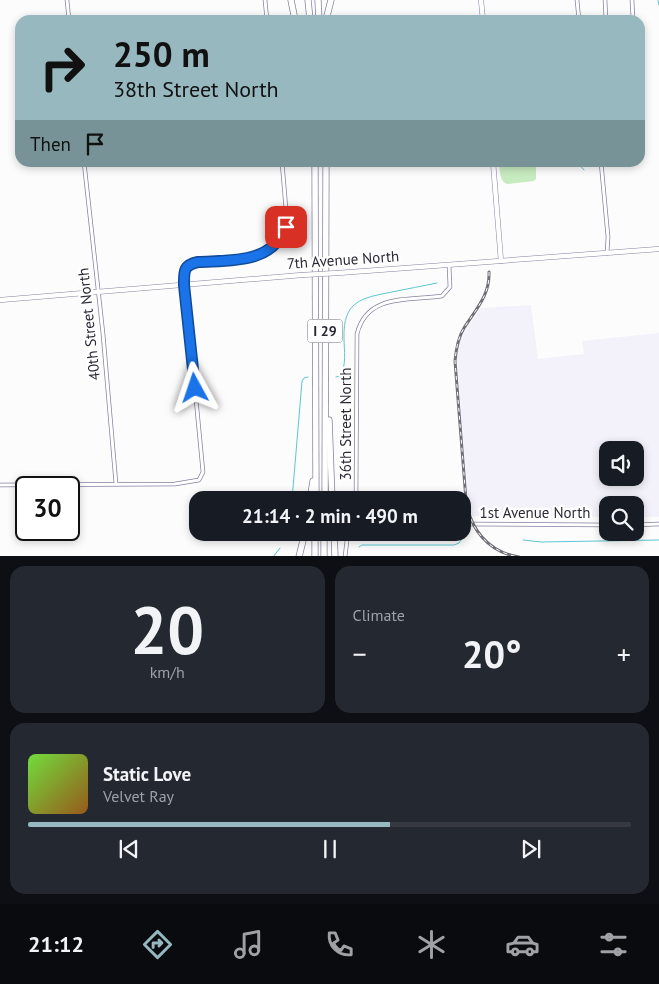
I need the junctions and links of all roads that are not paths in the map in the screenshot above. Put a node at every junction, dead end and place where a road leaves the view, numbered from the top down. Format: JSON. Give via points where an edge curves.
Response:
{"nodes":[{"id":1,"x":67,"y":0,"type":"edge"},
{"id":2,"x":265,"y":0,"type":"edge"},
{"id":3,"x":291,"y":0,"type":"edge"},
{"id":4,"x":308,"y":0,"type":"edge"},
{"id":5,"x":318,"y":0,"type":"edge"},
{"id":6,"x":330,"y":0,"type":"edge"},
{"id":7,"x":481,"y":0,"type":"edge"},
{"id":8,"x":578,"y":0,"type":"edge"},
{"id":9,"x":605,"y":0,"type":"edge"},
{"id":10,"x":632,"y":0,"type":"edge"},
{"id":11,"x":68,"y":15,"type":"edge"},
{"id":12,"x":266,"y":15,"type":"edge"},
{"id":13,"x":294,"y":15,"type":"edge"},
{"id":14,"x":310,"y":15,"type":"edge"},
{"id":15,"x":320,"y":15,"type":"edge"},
{"id":16,"x":327,"y":15,"type":"edge"},
{"id":17,"x":482,"y":15,"type":"edge"},
{"id":18,"x":579,"y":15,"type":"edge"},
{"id":19,"x":606,"y":15,"type":"edge"},
{"id":20,"x":633,"y":15,"type":"edge"},
{"id":21,"x":84,"y":167,"type":"edge"},
{"id":22,"x":282,"y":167,"type":"edge"},
{"id":23,"x":315,"y":167,"type":"edge"},
{"id":24,"x":326,"y":167,"type":"edge"},
{"id":25,"x":493,"y":167,"type":"edge"},
{"id":26,"x":601,"y":167,"type":"edge"},
{"id":27,"x":659,"y":249,"type":"edge"},
{"id":28,"x":607,"y":253,"type":"junction"},
{"id":29,"x":501,"y":261,"type":"junction"},
{"id":30,"x":449,"y":265,"type":"junction"},
{"id":31,"x":184,"y":285,"type":"junction"},
{"id":32,"x":97,"y":293,"type":"junction"},
{"id":33,"x":0,"y":300,"type":"edge"},
{"id":34,"x":325,"y":364,"type":"junction"},
{"id":35,"x":316,"y":462,"type":"junction"},
{"id":36,"x":116,"y":484,"type":"junction"},
{"id":37,"x":0,"y":485,"type":"edge"},
{"id":38,"x":311,"y":491,"type":"edge"},
{"id":39,"x":316,"y":491,"type":"edge"},
{"id":40,"x":325,"y":491,"type":"edge"},
{"id":41,"x":332,"y":491,"type":"edge"},
{"id":42,"x":356,"y":491,"type":"edge"},
{"id":43,"x":471,"y":524,"type":"edge"},
{"id":44,"x":644,"y":524,"type":"edge"},
{"id":45,"x":659,"y":524,"type":"edge"},
{"id":46,"x":599,"y":525,"type":"edge"},
{"id":47,"x":303,"y":541,"type":"edge"},
{"id":48,"x":316,"y":541,"type":"edge"},
{"id":49,"x":324,"y":541,"type":"edge"},
{"id":50,"x":334,"y":541,"type":"edge"},
{"id":51,"x":346,"y":541,"type":"edge"},
{"id":52,"x":299,"y":556,"type":"edge"},
{"id":53,"x":315,"y":556,"type":"edge"},
{"id":54,"x":324,"y":556,"type":"edge"},
{"id":55,"x":335,"y":556,"type":"edge"},
{"id":56,"x":344,"y":556,"type":"edge"}],
"edges":[{"from":1,"to":11,"type":"street"},
{"from":2,"to":12,"type":"street"},
{"from":3,"to":13,"type":"highway"},
{"from":4,"to":14,"type":"highway"},
{"from":5,"to":15,"type":"highway"},
{"from":6,"to":16,"type":"highway"},
{"from":7,"to":17,"type":"street"},
{"from":8,"to":18,"type":"street"},
{"from":9,"to":19,"type":"street"},
{"from":10,"to":20,"type":"street"},
{"from":21,"to":32,"type":"street","name":"40th Street North"},
{"from":22,"to":31,"type":"street","via":[[287,220],[282,238],[268,251],[253,257],[190,264],[184,274]]},
{"from":23,"to":35,"type":"highway","number":"I 29"},
{"from":24,"to":34,"type":"highway","number":"I 29"},
{"from":25,"to":29,"type":"street"},
{"from":26,"to":28,"type":"street"},
{"from":27,"to":28,"type":"street","name":"7th Avenue North"},
{"from":28,"to":29,"type":"street","name":"7th Avenue North"},
{"from":29,"to":30,"type":"street","name":"7th Avenue North"},
{"from":30,"to":31,"type":"street","name":"7th Avenue North","bridge":true},
{"from":30,"to":42,"type":"street","name":"36th Street North","via":[[450,287],[442,296],[378,304],[366,314],[359,326]]},
{"from":31,"to":32,"type":"street","name":"7th Avenue North"},
{"from":31,"to":36,"type":"street","via":[[203,472],[199,480],[175,484]]},
{"from":32,"to":33,"type":"street","name":"7th Avenue North"},
{"from":32,"to":36,"type":"street","name":"40th Street North"},
{"from":34,"to":40,"type":"highway","number":"I 29"},
{"from":34,"to":41,"type":"highway"},
{"from":35,"to":38,"type":"highway"},
{"from":35,"to":39,"type":"highway","number":"I 29"},
{"from":36,"to":37,"type":"street"},
{"from":43,"to":46,"type":"street","name":"1st Avenue North"},
{"from":44,"to":45,"type":"street"},
{"from":47,"to":52,"type":"highway"},
{"from":48,"to":53,"type":"highway"},
{"from":49,"to":54,"type":"highway"},
{"from":50,"to":55,"type":"highway"},
{"from":51,"to":56,"type":"street"}]}
